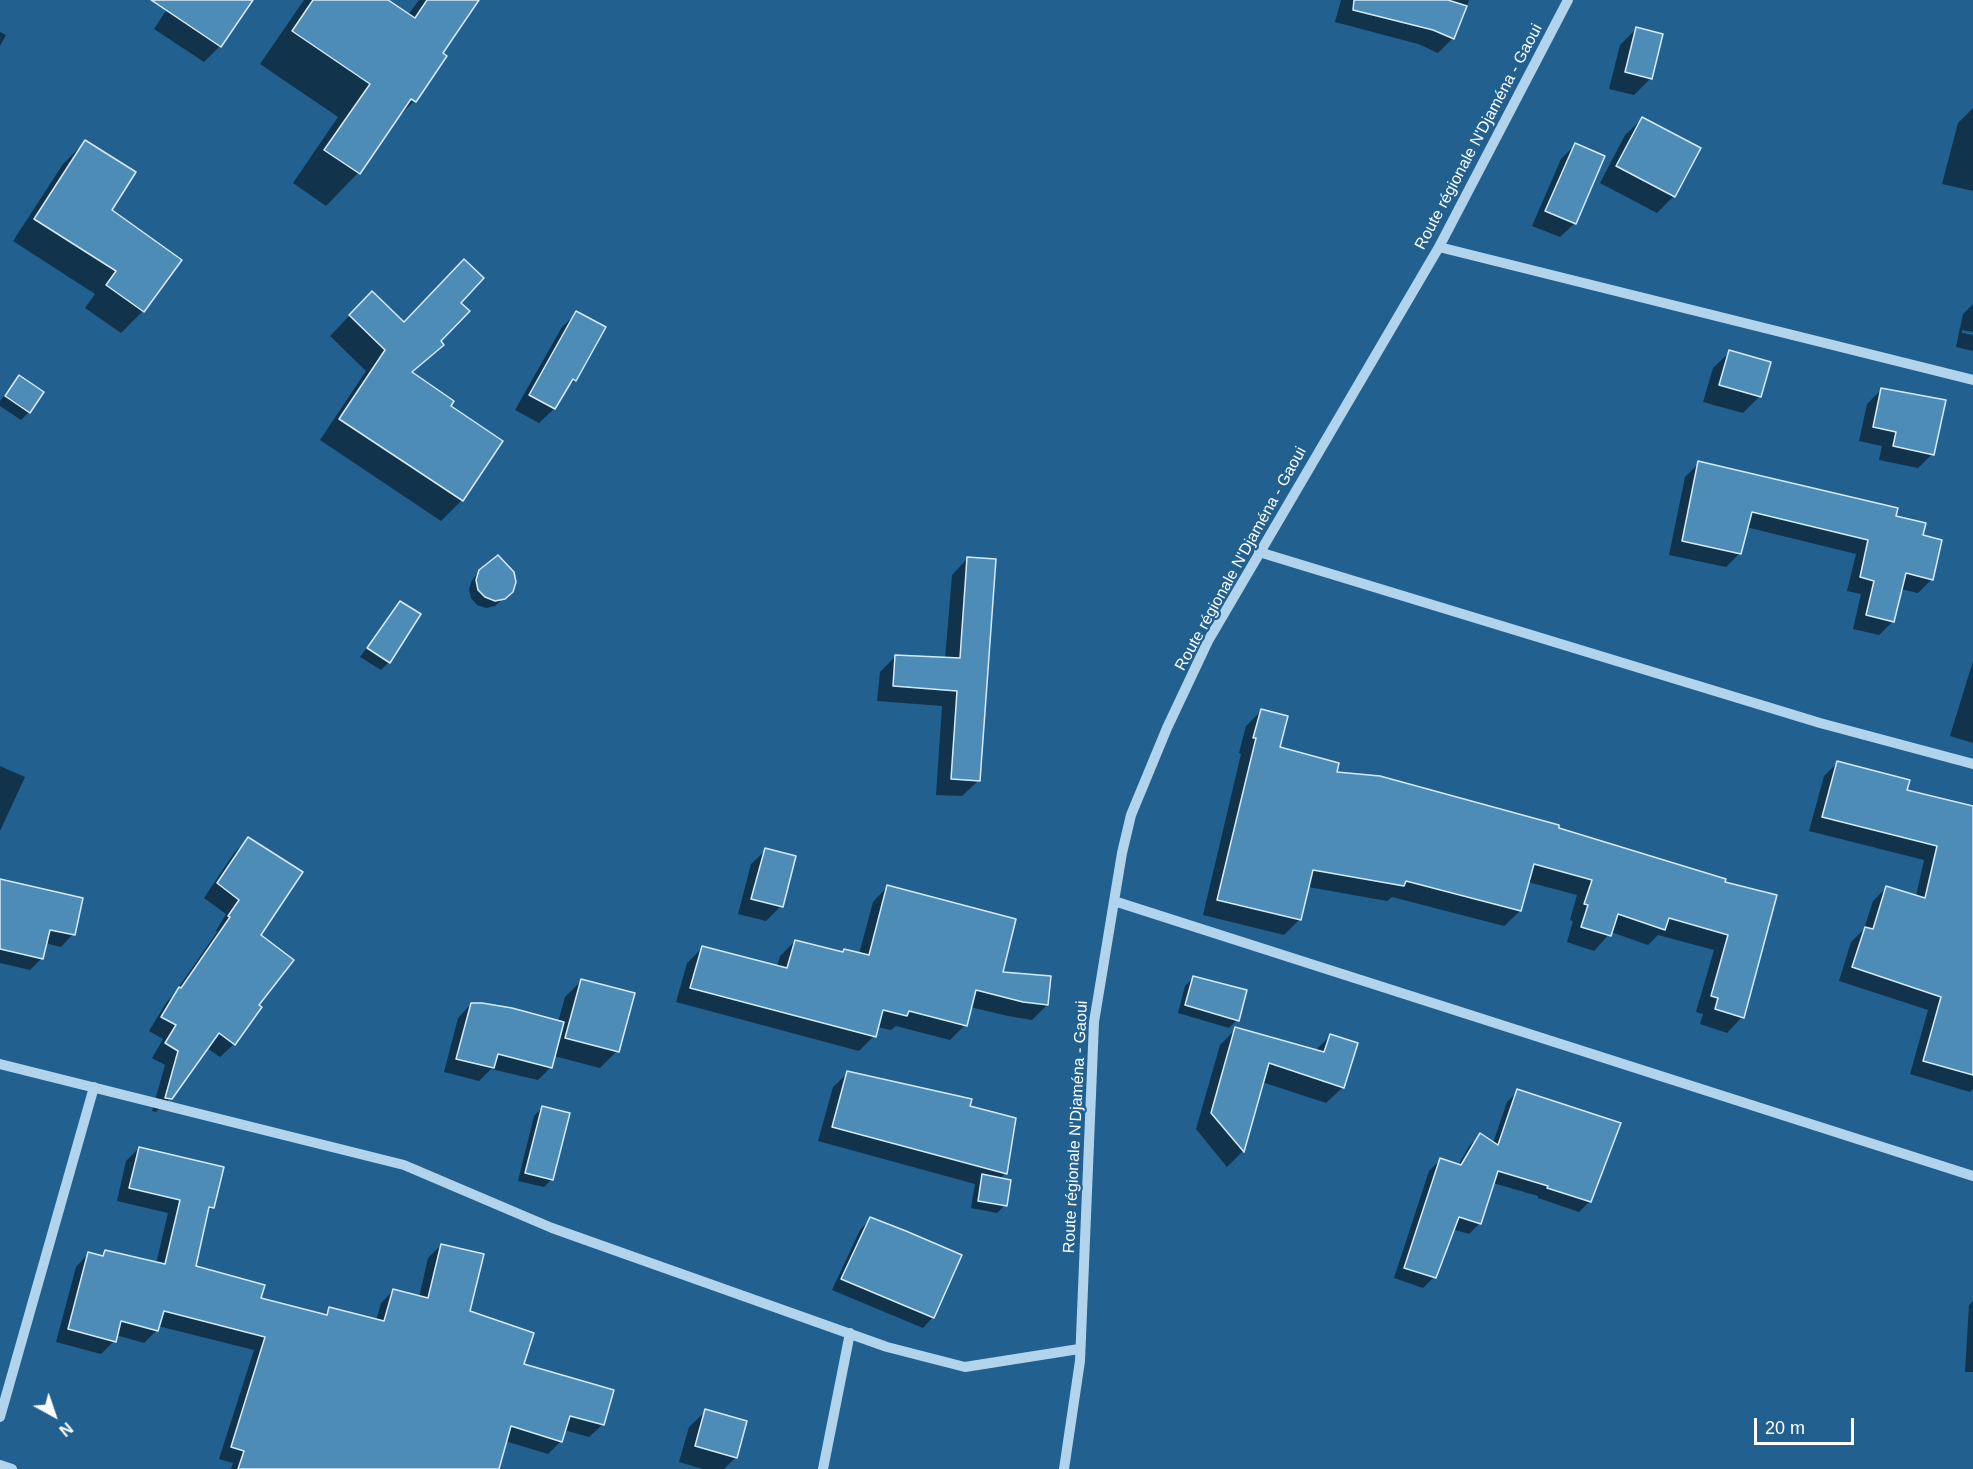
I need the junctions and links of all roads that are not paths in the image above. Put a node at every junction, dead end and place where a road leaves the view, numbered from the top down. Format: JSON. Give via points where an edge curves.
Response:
{"nodes":[{"id":1,"x":1568,"y":0,"type":"edge"},
{"id":2,"x":1439,"y":247,"type":"junction"},
{"id":3,"x":1973,"y":380,"type":"edge"},
{"id":4,"x":1258,"y":552,"type":"junction"},
{"id":5,"x":1973,"y":764,"type":"edge"},
{"id":6,"x":1114,"y":901,"type":"junction"},
{"id":7,"x":0,"y":1064,"type":"edge"},
{"id":8,"x":94,"y":1088,"type":"junction"},
{"id":9,"x":1973,"y":1176,"type":"edge"},
{"id":10,"x":849,"y":1333,"type":"junction"},
{"id":11,"x":1079,"y":1349,"type":"junction"},
{"id":12,"x":0,"y":1417,"type":"edge"},
{"id":13,"x":0,"y":1465,"type":"edge"},
{"id":14,"x":12,"y":1469,"type":"edge"},
{"id":15,"x":822,"y":1469,"type":"edge"},
{"id":16,"x":1064,"y":1469,"type":"edge"}],
"edges":[{"from":1,"to":2,"type":"street","name":"Route régionale N'Djaména - Gaoui"},
{"from":2,"to":3,"type":"street"},
{"from":2,"to":4,"type":"street","name":"Route régionale N'Djaména - Gaoui"},
{"from":4,"to":5,"type":"street","via":[[1820,723]]},
{"from":4,"to":6,"type":"street","name":"Route régionale N'Djaména - Gaoui","via":[[1208,640],[1131,815]]},
{"from":6,"to":9,"type":"street"},
{"from":6,"to":11,"type":"street","name":"Route régionale N'Djaména - Gaoui","via":[[1094,1022]]},
{"from":7,"to":8,"type":"street"},
{"from":8,"to":10,"type":"street","via":[[404,1165],[552,1228]]},
{"from":8,"to":12,"type":"street"},
{"from":10,"to":11,"type":"street","via":[[886,1347],[965,1367]]},
{"from":10,"to":15,"type":"street"},
{"from":11,"to":16,"type":"street","name":"Route régionale N'Djaména - Gaoui"},
{"from":13,"to":14,"type":"street"}]}
